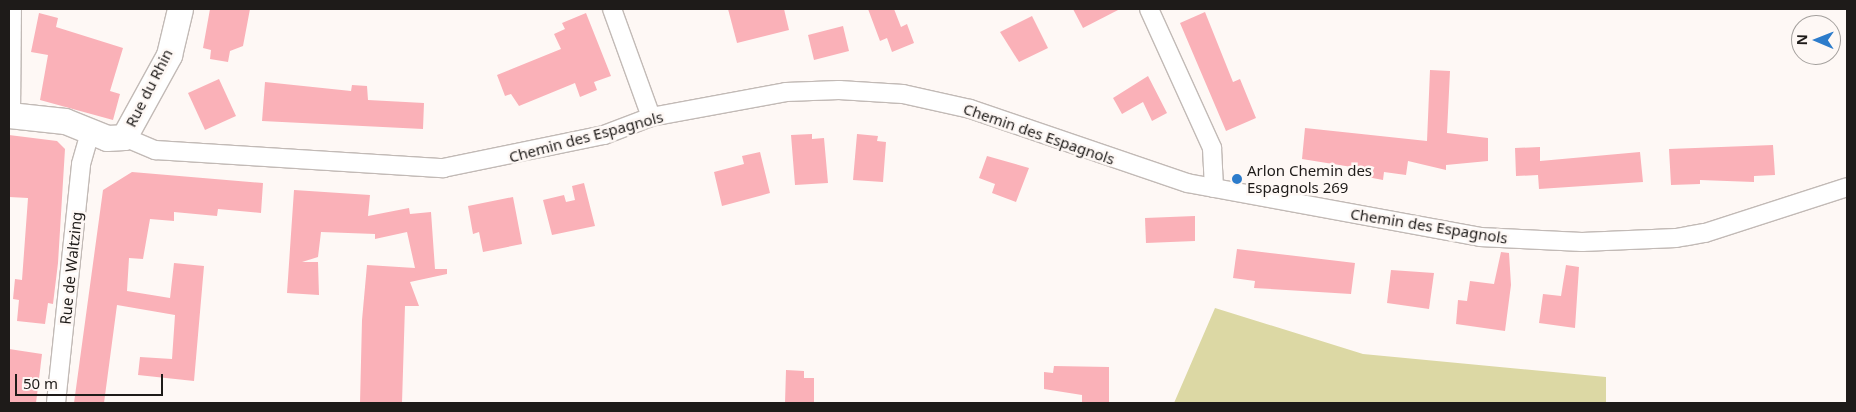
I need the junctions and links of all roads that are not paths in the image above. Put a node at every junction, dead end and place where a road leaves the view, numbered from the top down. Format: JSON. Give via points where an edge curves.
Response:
{"nodes":[{"id":1,"x":12,"y":9,"type":"edge"},
{"id":2,"x":180,"y":9,"type":"edge"},
{"id":3,"x":612,"y":9,"type":"edge"},
{"id":4,"x":1149,"y":9,"type":"edge"},
{"id":5,"x":10,"y":115,"type":"edge"},
{"id":6,"x":651,"y":117,"type":"junction"},
{"id":7,"x":90,"y":133,"type":"junction"},
{"id":8,"x":124,"y":136,"type":"junction"},
{"id":9,"x":1847,"y":187,"type":"edge"},
{"id":10,"x":1214,"y":188,"type":"junction"},
{"id":11,"x":56,"y":403,"type":"edge"}],
"edges":[{"from":1,"to":5,"type":"street"},
{"from":2,"to":8,"type":"street","name":"Rue du Rhin","via":[[169,55]]},
{"from":3,"to":6,"type":"street"},
{"from":4,"to":10,"type":"street","via":[[1212,148]]},
{"from":5,"to":7,"type":"street","name":"Chemin des Espagnols","via":[[65,122]]},
{"from":6,"to":8,"type":"street","name":"Chemin des Espagnols","via":[[619,131],[443,168],[155,150]]},
{"from":6,"to":10,"type":"street","name":"Chemin des Espagnols","via":[[786,92],[903,94],[998,117],[1106,158]]},
{"from":7,"to":8,"type":"street","name":"Chemin des Espagnols"},
{"from":7,"to":11,"type":"street","name":"Rue de Waltzing","via":[[81,164]]},
{"from":9,"to":10,"type":"street","name":"Chemin des Espagnols","via":[[1704,233],[1610,242],[1480,237]]}]}
